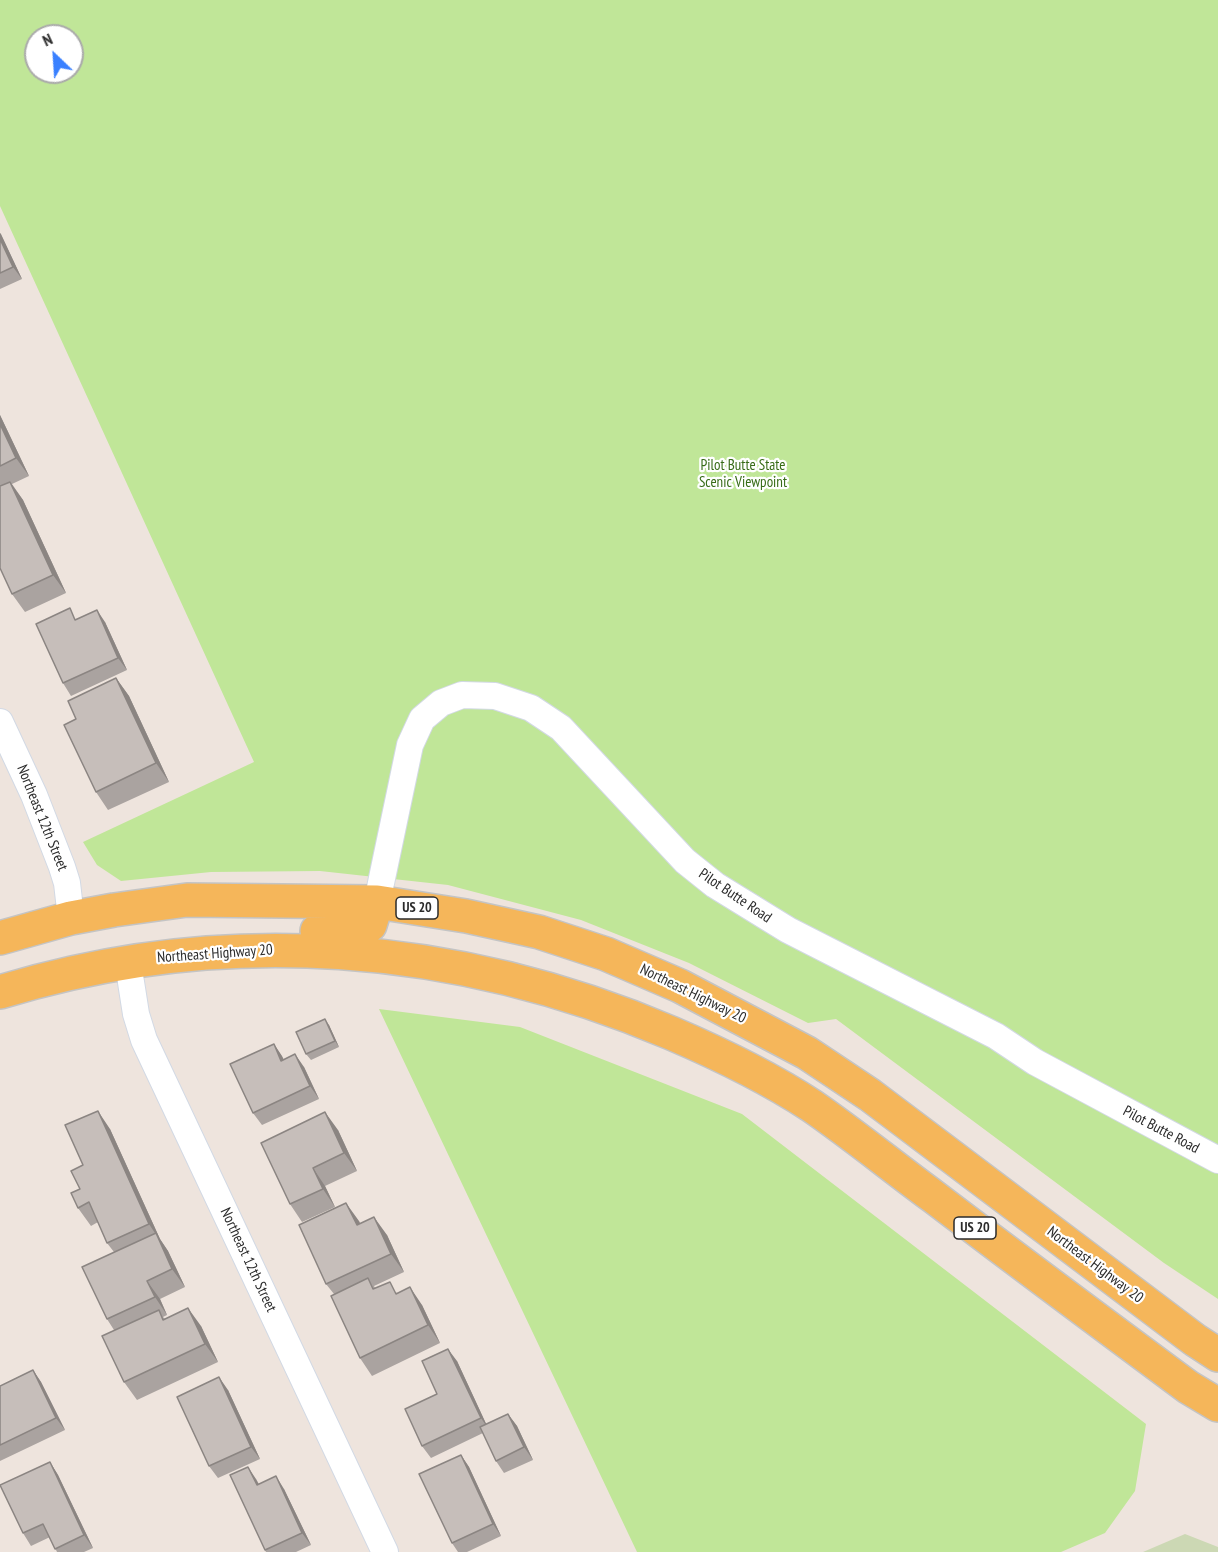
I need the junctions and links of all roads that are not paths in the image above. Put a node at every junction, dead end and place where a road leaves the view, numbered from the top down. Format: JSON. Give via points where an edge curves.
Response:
{"nodes":[{"id":1,"x":0,"y":722,"type":"edge"},
{"id":2,"x":377,"y":902,"type":"junction"},
{"id":3,"x":71,"y":918,"type":"junction"},
{"id":4,"x":0,"y":938,"type":"edge"},
{"id":5,"x":173,"y":955,"type":"junction"},
{"id":6,"x":128,"y":963,"type":"junction"},
{"id":7,"x":0,"y":992,"type":"edge"},
{"id":8,"x":1218,"y":1160,"type":"edge"},
{"id":9,"x":1218,"y":1355,"type":"edge"},
{"id":10,"x":1218,"y":1405,"type":"edge"},
{"id":11,"x":385,"y":1552,"type":"edge"}],
"edges":[{"from":1,"to":3,"type":"street","name":"Northeast 12th Street","via":[[62,867]]},
{"from":2,"to":3,"type":"main road","name":"Northeast Highway 20","number":"US 20","via":[[187,900]]},
{"from":2,"to":5,"type":"main road","via":[[369,925],[361,931],[248,929]]},
{"from":2,"to":8,"type":"street","name":"Pilot Butte Road","via":[[411,740],[422,719],[441,703],[462,695],[495,696],[531,708],[561,728],[685,861],[715,885],[788,930],[996,1036],[1035,1062]]},
{"from":2,"to":9,"type":"main road","name":"Northeast Highway 20","number":"US 20","via":[[539,932],[606,954],[745,1019],[807,1053],[870,1095]]},
{"from":3,"to":4,"type":"main road","number":"US 20"},
{"from":5,"to":6,"type":"main road","name":"Northeast Highway 20","number":"US 20"},
{"from":5,"to":10,"type":"main road","name":"Northeast Highway 20","number":"US 20","via":[[265,949],[348,952],[431,964],[520,981],[613,1010],[728,1057],[811,1106],[1188,1387]]},
{"from":6,"to":7,"type":"main road","number":"US 20","via":[[87,969]]},
{"from":6,"to":11,"type":"street","name":"Northeast 12th Street","via":[[144,1040]]}]}
